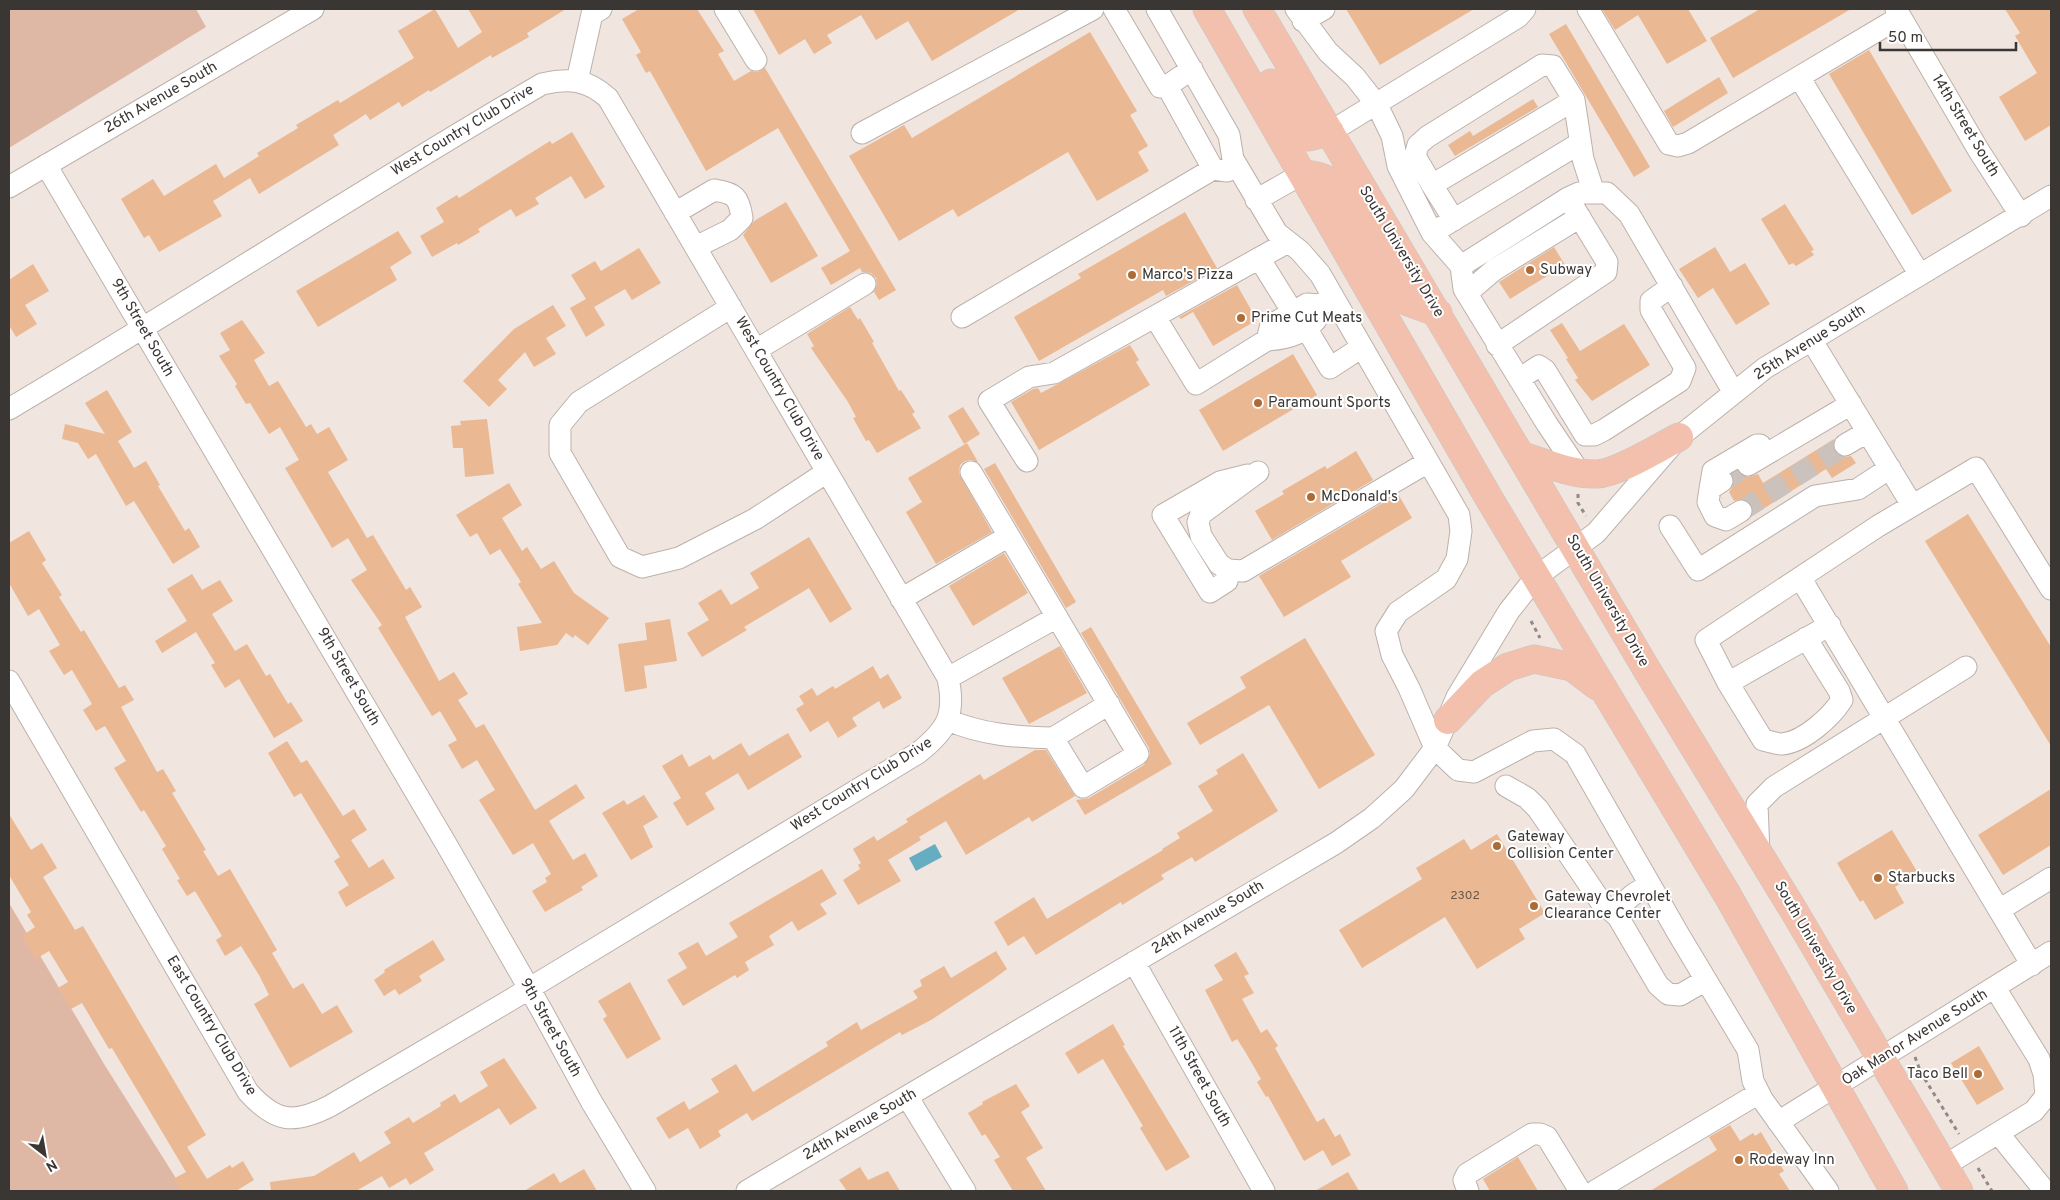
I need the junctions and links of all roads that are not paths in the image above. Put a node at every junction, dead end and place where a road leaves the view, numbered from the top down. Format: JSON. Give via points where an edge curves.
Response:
{"nodes":[{"id":1,"x":313,"y":9,"type":"edge"},
{"id":2,"x":601,"y":9,"type":"edge"},
{"id":3,"x":725,"y":9,"type":"edge"},
{"id":4,"x":1093,"y":9,"type":"edge"},
{"id":5,"x":1114,"y":9,"type":"edge"},
{"id":6,"x":1157,"y":9,"type":"edge"},
{"id":7,"x":1257,"y":9,"type":"edge"},
{"id":8,"x":1324,"y":9,"type":"edge"},
{"id":9,"x":1526,"y":9,"type":"edge"},
{"id":10,"x":1588,"y":9,"type":"edge"},
{"id":11,"x":1210,"y":13,"type":"edge"},
{"id":12,"x":1898,"y":13,"type":"edge"},
{"id":13,"x":1300,"y":15,"type":"edge"},
{"id":14,"x":756,"y":60,"type":"dead end"},
{"id":15,"x":1192,"y":69,"type":"junction"},
{"id":16,"x":1799,"y":77,"type":"junction"},
{"id":17,"x":577,"y":82,"type":"junction"},
{"id":18,"x":1166,"y":86,"type":"junction"},
{"id":19,"x":1574,"y":100,"type":"junction"},
{"id":20,"x":1376,"y":105,"type":"junction"},
{"id":21,"x":1330,"y":132,"type":"junction"},
{"id":22,"x":862,"y":134,"type":"dead end"},
{"id":23,"x":1580,"y":143,"type":"junction"},
{"id":24,"x":46,"y":165,"type":"junction"},
{"id":25,"x":1213,"y":169,"type":"junction"},
{"id":26,"x":1239,"y":170,"type":"junction"},
{"id":27,"x":1302,"y":174,"type":"junction"},
{"id":28,"x":1432,"y":185,"type":"junction"},
{"id":29,"x":9,"y":187,"type":"edge"},
{"id":30,"x":1594,"y":193,"type":"junction"},
{"id":31,"x":2051,"y":196,"type":"edge"},
{"id":32,"x":1568,"y":198,"type":"junction"},
{"id":33,"x":1256,"y":200,"type":"junction"},
{"id":34,"x":676,"y":213,"type":"junction"},
{"id":35,"x":2021,"y":216,"type":"junction"},
{"id":36,"x":1580,"y":218,"type":"junction"},
{"id":37,"x":1454,"y":220,"type":"junction"},
{"id":38,"x":1432,"y":234,"type":"junction"},
{"id":39,"x":1288,"y":242,"type":"junction"},
{"id":40,"x":696,"y":248,"type":"junction"},
{"id":41,"x":1259,"y":258,"type":"junction"},
{"id":42,"x":1461,"y":266,"type":"junction"},
{"id":43,"x":1920,"y":275,"type":"junction"},
{"id":44,"x":865,"y":284,"type":"dead end"},
{"id":45,"x":1672,"y":286,"type":"junction"},
{"id":46,"x":1467,"y":293,"type":"junction"},
{"id":47,"x":1326,"y":301,"type":"junction"},
{"id":48,"x":731,"y":307,"type":"junction"},
{"id":49,"x":1292,"y":311,"type":"junction"},
{"id":50,"x":1438,"y":313,"type":"junction"},
{"id":51,"x":962,"y":317,"type":"dead end"},
{"id":52,"x":1155,"y":317,"type":"junction"},
{"id":53,"x":1306,"y":328,"type":"junction"},
{"id":54,"x":143,"y":330,"type":"junction"},
{"id":55,"x":1267,"y":340,"type":"junction"},
{"id":56,"x":1812,"y":341,"type":"junction"},
{"id":57,"x":1497,"y":345,"type":"junction"},
{"id":58,"x":1362,"y":347,"type":"junction"},
{"id":59,"x":756,"y":350,"type":"junction"},
{"id":60,"x":1519,"y":378,"type":"junction"},
{"id":61,"x":1734,"y":393,"type":"junction"},
{"id":62,"x":1851,"y":404,"type":"junction"},
{"id":63,"x":9,"y":409,"type":"edge"},
{"id":64,"x":1570,"y":411,"type":"junction"},
{"id":65,"x":1547,"y":424,"type":"junction"},
{"id":66,"x":1867,"y":432,"type":"junction"},
{"id":67,"x":1679,"y":437,"type":"junction"},
{"id":68,"x":1845,"y":445,"type":"tunnel mouth"},
{"id":69,"x":1778,"y":448,"type":"junction"},
{"id":70,"x":1522,"y":456,"type":"junction"},
{"id":71,"x":1027,"y":461,"type":"dead end"},
{"id":72,"x":1428,"y":462,"type":"junction"},
{"id":73,"x":1748,"y":465,"type":"tunnel mouth"},
{"id":74,"x":1890,"y":468,"type":"junction"},
{"id":75,"x":827,"y":472,"type":"junction"},
{"id":76,"x":971,"y":472,"type":"dead end"},
{"id":77,"x":1579,"y":481,"type":"junction"},
{"id":78,"x":1912,"y":505,"type":"junction"},
{"id":79,"x":1740,"y":511,"type":"tunnel mouth"},
{"id":80,"x":1670,"y":526,"type":"dead end"},
{"id":81,"x":1009,"y":536,"type":"junction"},
{"id":82,"x":1576,"y":548,"type":"junction"},
{"id":83,"x":1536,"y":577,"type":"junction"},
{"id":84,"x":1801,"y":579,"type":"junction"},
{"id":85,"x":1227,"y":582,"type":"junction"},
{"id":86,"x":2051,"y":589,"type":"edge"},
{"id":87,"x":901,"y":599,"type":"junction"},
{"id":88,"x":1057,"y":617,"type":"junction"},
{"id":89,"x":1830,"y":625,"type":"junction"},
{"id":90,"x":1806,"y":638,"type":"junction"},
{"id":91,"x":1966,"y":667,"type":"dead end"},
{"id":92,"x":948,"y":678,"type":"junction"},
{"id":93,"x":9,"y":681,"type":"edge"},
{"id":94,"x":1728,"y":683,"type":"junction"},
{"id":95,"x":1604,"y":691,"type":"junction"},
{"id":96,"x":1109,"y":704,"type":"junction"},
{"id":97,"x":1884,"y":719,"type":"junction"},
{"id":98,"x":948,"y":720,"type":"junction"},
{"id":99,"x":1448,"y":720,"type":"junction"},
{"id":100,"x":1053,"y":738,"type":"junction"},
{"id":101,"x":1435,"y":748,"type":"junction"},
{"id":102,"x":1506,"y":786,"type":"dead end"},
{"id":103,"x":1759,"y":854,"type":"junction"},
{"id":104,"x":2051,"y":878,"type":"edge"},
{"id":105,"x":1650,"y":884,"type":"junction"},
{"id":106,"x":1999,"y":910,"type":"junction"},
{"id":107,"x":1618,"y":917,"type":"junction"},
{"id":108,"x":2051,"y":952,"type":"edge"},
{"id":109,"x":1134,"y":962,"type":"junction"},
{"id":110,"x":2032,"y":965,"type":"junction"},
{"id":111,"x":1706,"y":980,"type":"junction"},
{"id":112,"x":1995,"y":988,"type":"junction"},
{"id":113,"x":529,"y":989,"type":"junction"},
{"id":114,"x":1880,"y":1060,"type":"junction"},
{"id":115,"x":1835,"y":1087,"type":"junction"},
{"id":116,"x":1759,"y":1093,"type":"junction"},
{"id":117,"x":908,"y":1098,"type":"junction"},
{"id":118,"x":1778,"y":1122,"type":"junction"},
{"id":119,"x":1998,"y":1133,"type":"junction"},
{"id":120,"x":1944,"y":1166,"type":"junction"},
{"id":121,"x":645,"y":1191,"type":"edge"},
{"id":122,"x":747,"y":1191,"type":"edge"},
{"id":123,"x":965,"y":1191,"type":"edge"},
{"id":124,"x":1264,"y":1191,"type":"edge"},
{"id":125,"x":1468,"y":1191,"type":"edge"},
{"id":126,"x":1580,"y":1191,"type":"edge"},
{"id":127,"x":1595,"y":1191,"type":"edge"},
{"id":128,"x":1828,"y":1191,"type":"edge"},
{"id":129,"x":1894,"y":1191,"type":"edge"},
{"id":130,"x":1959,"y":1191,"type":"edge"},
{"id":131,"x":2045,"y":1191,"type":"edge"}],
"edges":[{"from":1,"to":24,"type":"street","name":"26th Avenue South"},
{"from":2,"to":17,"type":"street","via":[[592,14]]},
{"from":3,"to":14,"type":"street"},
{"from":4,"to":22,"type":"street"},
{"from":5,"to":18,"type":"street","via":[[1160,87]]},
{"from":6,"to":15,"type":"street"},
{"from":7,"to":21,"type":"main road","name":"South University Drive"},
{"from":8,"to":13,"type":"street"},
{"from":9,"to":20,"type":"street"},
{"from":10,"to":16,"type":"street","via":[[1669,144],[1688,143]]},
{"from":11,"to":21,"type":"main road","via":[[1242,38],[1308,137]]},
{"from":11,"to":27,"type":"main road"},
{"from":12,"to":16,"type":"street"},
{"from":12,"to":35,"type":"street","name":"14th Street South"},
{"from":13,"to":20,"type":"street"},
{"from":15,"to":18,"type":"street"},
{"from":15,"to":26,"type":"street","via":[[1229,135],[1233,159]]},
{"from":16,"to":43,"type":"street"},
{"from":17,"to":34,"type":"street","name":"West Country Club Drive","via":[[595,86],[608,98]]},
{"from":17,"to":54,"type":"street","name":"West Country Club Drive","via":[[560,80],[542,84],[443,142]]},
{"from":18,"to":25,"type":"street"},
{"from":19,"to":23,"type":"street"},
{"from":19,"to":28,"type":"street"},
{"from":19,"to":28,"type":"street","via":[[1553,66],[1542,64],[1418,145],[1415,156]]},
{"from":20,"to":21,"type":"street"},
{"from":20,"to":38,"type":"street","via":[[1392,136],[1398,166]]},
{"from":21,"to":50,"type":"main road","name":"South University Drive"},
{"from":23,"to":30,"type":"street"},
{"from":23,"to":37,"type":"street"},
{"from":24,"to":29,"type":"street","name":"26th Avenue South"},
{"from":24,"to":54,"type":"street","name":"9th Street South"},
{"from":25,"to":26,"type":"street"},
{"from":25,"to":51,"type":"street"},
{"from":26,"to":33,"type":"street"},
{"from":27,"to":33,"type":"street"},
{"from":27,"to":50,"type":"main road","via":[[1318,174],[1345,194],[1408,302]]},
{"from":27,"to":83,"type":"main road"},
{"from":28,"to":37,"type":"street"},
{"from":30,"to":32,"type":"street","via":[[1579,192]]},
{"from":30,"to":45,"type":"street","via":[[1608,193],[1629,214]]},
{"from":31,"to":35,"type":"street","name":"25th Avenue South"},
{"from":32,"to":36,"type":"street"},
{"from":32,"to":42,"type":"street"},
{"from":33,"to":39,"type":"street","via":[[1277,233]]},
{"from":34,"to":40,"type":"street","name":"West Country Club Drive"},
{"from":34,"to":40,"type":"street","via":[[714,190],[730,192],[740,203],[742,218],[730,230]]},
{"from":35,"to":43,"type":"street","name":"25th Avenue South"},
{"from":36,"to":46,"type":"street","via":[[1494,270]]},
{"from":36,"to":57,"type":"street","via":[[1607,262],[1606,272]]},
{"from":37,"to":38,"type":"street"},
{"from":38,"to":42,"type":"street"},
{"from":39,"to":41,"type":"street"},
{"from":39,"to":47,"type":"street","via":[[1320,274]]},
{"from":40,"to":48,"type":"street","name":"West Country Club Drive"},
{"from":41,"to":49,"type":"street"},
{"from":41,"to":52,"type":"street"},
{"from":42,"to":46,"type":"street"},
{"from":43,"to":56,"type":"street","name":"25th Avenue South"},
{"from":44,"to":59,"type":"street"},
{"from":45,"to":61,"type":"street"},
{"from":45,"to":64,"type":"street","via":[[1651,301],[1651,310],[1685,368],[1680,381],[1594,435],[1585,435]]},
{"from":46,"to":57,"type":"street"},
{"from":47,"to":49,"type":"street"},
{"from":47,"to":53,"type":"street","via":[[1315,321]]},
{"from":47,"to":58,"type":"street"},
{"from":48,"to":59,"type":"street","name":"West Country Club Drive"},
{"from":48,"to":75,"type":"street","name":"West Country Club Drive","via":[[579,402],[560,425],[560,453],[620,557],[642,567],[679,558],[756,519]]},
{"from":49,"to":55,"type":"street","via":[[1271,325]]},
{"from":50,"to":70,"type":"main road","name":"South University Drive"},
{"from":52,"to":55,"type":"street","via":[[1196,384]]},
{"from":52,"to":71,"type":"street","via":[[1054,373],[1029,377],[989,401]]},
{"from":53,"to":55,"type":"street","via":[[1286,339]]},
{"from":53,"to":58,"type":"street","via":[[1330,368]]},
{"from":54,"to":63,"type":"street"},
{"from":54,"to":113,"type":"street","name":"9th Street South"},
{"from":56,"to":61,"type":"street","name":"25th Avenue South","via":[[1765,368]]},
{"from":56,"to":62,"type":"street"},
{"from":57,"to":60,"type":"street"},
{"from":58,"to":72,"type":"street"},
{"from":59,"to":75,"type":"street","name":"West Country Club Drive"},
{"from":60,"to":64,"type":"street","via":[[1540,366]]},
{"from":60,"to":65,"type":"street"},
{"from":61,"to":67,"type":"street","name":"25th Avenue South"},
{"from":62,"to":66,"type":"street"},
{"from":62,"to":69,"type":"street"},
{"from":64,"to":65,"type":"street"},
{"from":65,"to":77,"type":"street"},
{"from":66,"to":68,"type":"street"},
{"from":66,"to":74,"type":"street"},
{"from":67,"to":77,"type":"main road","via":[[1629,463]]},
{"from":67,"to":82,"type":"street","name":"25th Avenue South","via":[[1596,533]]},
{"from":69,"to":73,"type":"street"},
{"from":69,"to":79,"type":"street","via":[[1756,445],[1713,471],[1716,485],[1708,502],[1715,516],[1726,520]]},
{"from":70,"to":77,"type":"main road"},
{"from":70,"to":82,"type":"main road","name":"South University Drive"},
{"from":72,"to":85,"type":"street"},
{"from":72,"to":101,"type":"street","via":[[1459,514],[1461,531],[1457,559],[1446,579],[1398,612],[1386,631],[1392,655]]},
{"from":74,"to":78,"type":"street"},
{"from":74,"to":80,"type":"street","via":[[1858,488],[1815,496],[1698,570]]},
{"from":75,"to":87,"type":"street","name":"West Country Club Drive"},
{"from":76,"to":81,"type":"street"},
{"from":78,"to":84,"type":"street"},
{"from":78,"to":86,"type":"street","via":[[1976,468]]},
{"from":81,"to":87,"type":"street"},
{"from":81,"to":88,"type":"street"},
{"from":82,"to":83,"type":"street","name":"24th Avenue South"},
{"from":82,"to":103,"type":"main road","name":"South University Drive"},
{"from":83,"to":95,"type":"main road"},
{"from":83,"to":99,"type":"street","name":"24th Avenue South","via":[[1509,611],[1457,697]]},
{"from":84,"to":89,"type":"street"},
{"from":84,"to":94,"type":"street","via":[[1706,640]]},
{"from":85,"to":85,"type":"street","via":[[1228,570],[1219,564],[1201,536],[1198,522],[1201,514],[1258,472],[1220,482],[1163,515]]},
{"from":87,"to":92,"type":"street","name":"West Country Club Drive"},
{"from":88,"to":92,"type":"street"},
{"from":88,"to":96,"type":"street"},
{"from":89,"to":90,"type":"street"},
{"from":89,"to":97,"type":"street"},
{"from":90,"to":94,"type":"street"},
{"from":90,"to":94,"type":"street","via":[[1842,700],[1834,713],[1807,734],[1782,744],[1763,740]]},
{"from":91,"to":97,"type":"street"},
{"from":92,"to":98,"type":"street","name":"West Country Club Drive","via":[[953,700]]},
{"from":93,"to":113,"type":"street","name":"East Country Club Drive","via":[[248,1092],[260,1106],[278,1117],[298,1118],[316,1113]]},
{"from":95,"to":99,"type":"main road","via":[[1572,667],[1534,659],[1508,667],[1482,684]]},
{"from":95,"to":115,"type":"main road","via":[[1728,896]]},
{"from":96,"to":100,"type":"street"},
{"from":96,"to":100,"type":"street","via":[[1138,754],[1130,759],[1083,787]]},
{"from":97,"to":103,"type":"street","via":[[1774,787],[1757,804]]},
{"from":97,"to":106,"type":"street"},
{"from":98,"to":100,"type":"street","via":[[973,731],[1011,737]]},
{"from":98,"to":113,"type":"street","name":"West Country Club Drive","via":[[937,738],[918,753]]},
{"from":99,"to":101,"type":"street","name":"24th Avenue South"},
{"from":101,"to":105,"type":"street","via":[[1458,770],[1474,772],[1533,741],[1554,739],[1575,754]]},
{"from":101,"to":109,"type":"street","name":"24th Avenue South","via":[[1404,789],[1372,818]]},
{"from":102,"to":107,"type":"street","via":[[1527,798],[1538,809],[1601,902]]},
{"from":103,"to":114,"type":"main road","name":"South University Drive"},
{"from":104,"to":106,"type":"street"},
{"from":105,"to":107,"type":"street","via":[[1629,896],[1621,905]]},
{"from":105,"to":111,"type":"street"},
{"from":106,"to":110,"type":"street"},
{"from":107,"to":111,"type":"street","via":[[1658,985],[1668,994],[1680,995]]},
{"from":108,"to":110,"type":"street","name":"Oak Manor Avenue South"},
{"from":109,"to":117,"type":"street","name":"24th Avenue South"},
{"from":109,"to":124,"type":"street","name":"11th Street South"},
{"from":110,"to":112,"type":"street","name":"Oak Manor Avenue South"},
{"from":111,"to":116,"type":"street","via":[[1748,1050],[1753,1081]]},
{"from":112,"to":114,"type":"street","name":"Oak Manor Avenue South"},
{"from":112,"to":119,"type":"street","via":[[2039,1060],[2046,1096],[2034,1112]]},
{"from":113,"to":121,"type":"street","name":"9th Street South","via":[[590,1101]]},
{"from":114,"to":115,"type":"street","name":"Oak Manor Avenue South"},
{"from":114,"to":120,"type":"main road","name":"South University Drive"},
{"from":115,"to":118,"type":"street","name":"Oak Manor Avenue South"},
{"from":115,"to":129,"type":"main road"},
{"from":116,"to":118,"type":"street"},
{"from":116,"to":127,"type":"street"},
{"from":117,"to":122,"type":"street","name":"24th Avenue South"},
{"from":117,"to":123,"type":"street"},
{"from":118,"to":128,"type":"street"},
{"from":119,"to":120,"type":"street"},
{"from":119,"to":131,"type":"street"},
{"from":120,"to":130,"type":"main road","name":"South University Drive"},
{"from":125,"to":126,"type":"street","via":[[1464,1180],[1467,1174],[1532,1134],[1547,1137]]}]}
